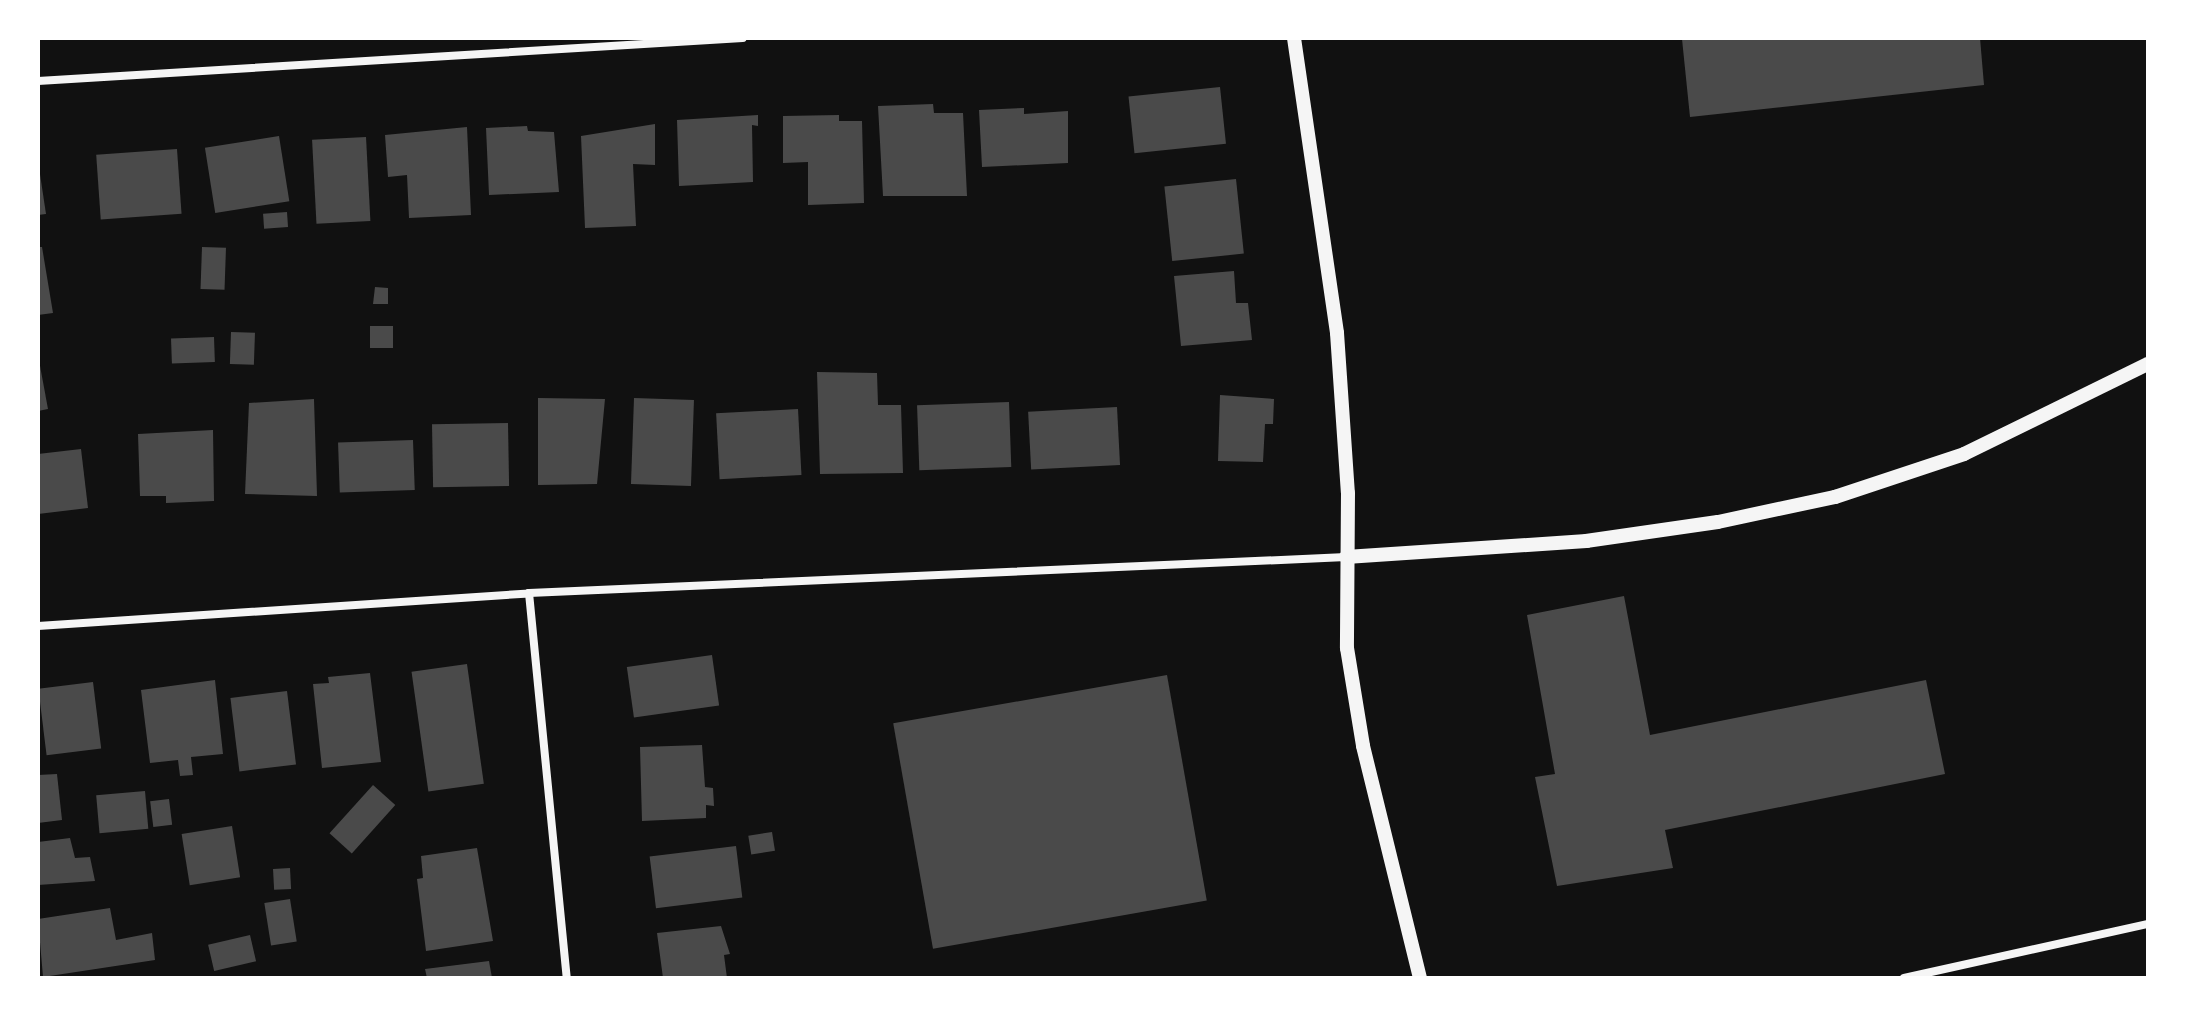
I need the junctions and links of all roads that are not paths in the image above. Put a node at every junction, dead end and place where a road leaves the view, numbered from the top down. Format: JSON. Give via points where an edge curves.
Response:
{"nodes":[{"id":1,"x":743,"y":38,"type":"edge"},
{"id":2,"x":1294,"y":38,"type":"edge"},
{"id":3,"x":38,"y":81,"type":"edge"},
{"id":4,"x":2148,"y":364,"type":"edge"},
{"id":5,"x":1346,"y":557,"type":"junction"},
{"id":6,"x":529,"y":593,"type":"junction"},
{"id":7,"x":38,"y":626,"type":"edge"},
{"id":8,"x":2148,"y":924,"type":"edge"},
{"id":9,"x":567,"y":978,"type":"edge"},
{"id":10,"x":1420,"y":978,"type":"edge"},
{"id":11,"x":1904,"y":978,"type":"edge"}],
"edges":[{"from":1,"to":3,"type":"street"},
{"from":2,"to":5,"type":"street","via":[[1337,333],[1348,493]]},
{"from":4,"to":5,"type":"street","via":[[1964,454],[1835,497],[1718,522],[1586,541]]},
{"from":5,"to":6,"type":"street"},
{"from":5,"to":10,"type":"street","via":[[1347,648],[1363,746]]},
{"from":6,"to":7,"type":"street"},
{"from":6,"to":9,"type":"street"},
{"from":8,"to":11,"type":"street"}]}
